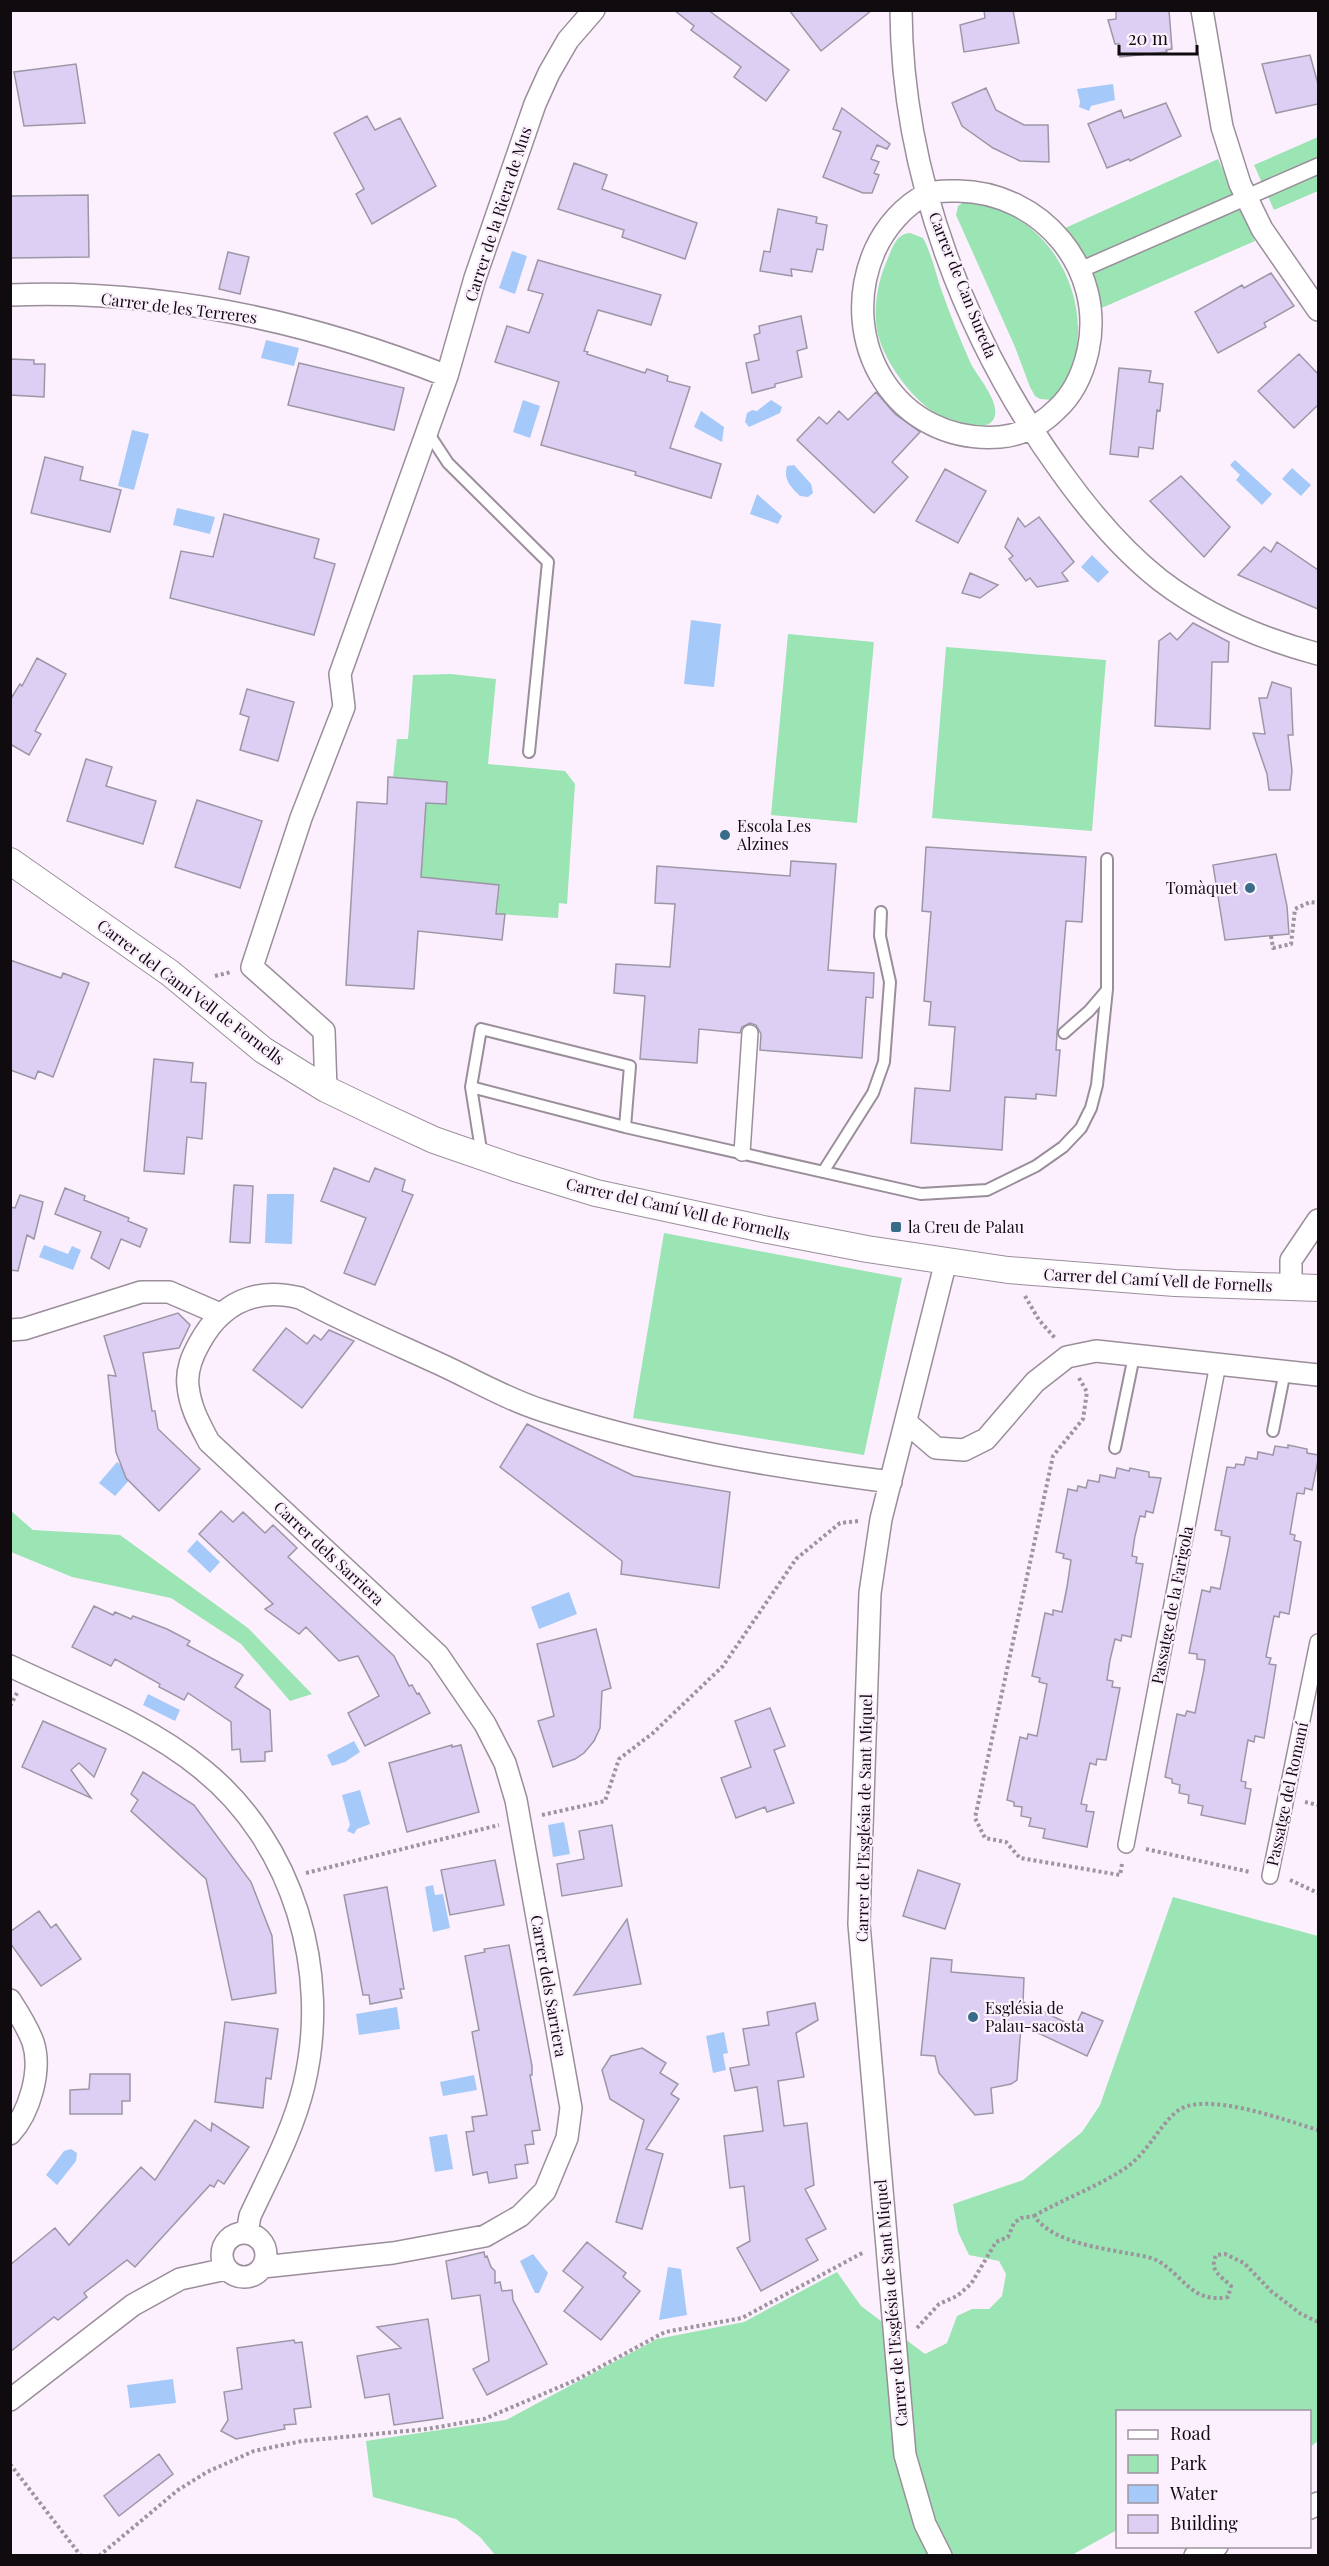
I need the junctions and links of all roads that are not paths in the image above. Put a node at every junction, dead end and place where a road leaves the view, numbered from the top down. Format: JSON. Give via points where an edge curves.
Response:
{"nodes":[{"id":1,"x":594,"y":10,"type":"edge"},
{"id":2,"x":901,"y":10,"type":"edge"},
{"id":3,"x":1202,"y":10,"type":"edge"},
{"id":4,"x":1318,"y":166,"type":"edge"},
{"id":5,"x":927,"y":194,"type":"junction"},
{"id":6,"x":1246,"y":198,"type":"junction"},
{"id":7,"x":1080,"y":270,"type":"junction"},
{"id":8,"x":10,"y":295,"type":"edge"},
{"id":9,"x":1318,"y":310,"type":"edge"},
{"id":10,"x":447,"y":375,"type":"junction"},
{"id":11,"x":1031,"y":428,"type":"junction"},
{"id":12,"x":427,"y":431,"type":"junction"},
{"id":13,"x":1318,"y":654,"type":"edge"},
{"id":14,"x":529,"y":752,"type":"dead end"},
{"id":15,"x":1107,"y":859,"type":"dead end"},
{"id":16,"x":10,"y":861,"type":"edge"},
{"id":17,"x":881,"y":912,"type":"dead end"},
{"id":18,"x":1107,"y":990,"type":"junction"},
{"id":19,"x":750,"y":1033,"type":"dead end"},
{"id":20,"x":1064,"y":1033,"type":"dead end"},
{"id":21,"x":471,"y":1088,"type":"junction"},
{"id":22,"x":326,"y":1089,"type":"junction"},
{"id":23,"x":625,"y":1127,"type":"junction"},
{"id":24,"x":742,"y":1154,"type":"junction"},
{"id":25,"x":482,"y":1157,"type":"junction"},
{"id":26,"x":823,"y":1172,"type":"junction"},
{"id":27,"x":1318,"y":1220,"type":"edge"},
{"id":28,"x":946,"y":1261,"type":"junction"},
{"id":29,"x":1291,"y":1287,"type":"junction"},
{"id":30,"x":1318,"y":1288,"type":"edge"},
{"id":31,"x":219,"y":1314,"type":"junction"},
{"id":32,"x":10,"y":1330,"type":"edge"},
{"id":33,"x":1134,"y":1356,"type":"junction"},
{"id":34,"x":1218,"y":1364,"type":"junction"},
{"id":35,"x":1285,"y":1371,"type":"junction"},
{"id":36,"x":1318,"y":1375,"type":"edge"},
{"id":37,"x":907,"y":1424,"type":"junction"},
{"id":38,"x":1273,"y":1431,"type":"dead end"},
{"id":39,"x":1115,"y":1448,"type":"dead end"},
{"id":40,"x":891,"y":1482,"type":"junction"},
{"id":41,"x":1318,"y":1642,"type":"edge"},
{"id":42,"x":10,"y":1666,"type":"edge"},
{"id":43,"x":1126,"y":1845,"type":"road end"},
{"id":44,"x":1270,"y":1876,"type":"road end"},
{"id":45,"x":10,"y":2000,"type":"edge"},
{"id":46,"x":10,"y":2134,"type":"edge"},
{"id":47,"x":247,"y":2233,"type":"junction"},
{"id":48,"x":263,"y":2267,"type":"junction"},
{"id":49,"x":226,"y":2269,"type":"junction"},
{"id":50,"x":10,"y":2400,"type":"edge"},
{"id":51,"x":1215,"y":2548,"type":"edge"},
{"id":52,"x":941,"y":2556,"type":"edge"},
{"id":53,"x":1195,"y":2556,"type":"edge"}],
"edges":[{"from":1,"to":10,"type":"street","name":"Carrer de la Riera de Mus","via":[[568,40],[535,104],[475,278]]},
{"from":2,"to":5,"type":"street","name":"Carrer de Can Sureda","via":[[909,103]]},
{"from":3,"to":6,"type":"street","via":[[1222,127]]},
{"from":4,"to":6,"type":"street"},
{"from":5,"to":7,"type":"street","via":[[970,191],[1014,202],[1051,229]]},
{"from":5,"to":11,"type":"street","name":"Carrer de Can Sureda","via":[[980,336]]},
{"from":5,"to":11,"type":"street","via":[[891,224],[869,264],[861,309],[865,342],[873,363],[884,383],[907,408],[946,430],[984,438],[1008,436]]},
{"from":6,"to":7,"type":"street"},
{"from":6,"to":9,"type":"street","via":[[1262,229]]},
{"from":7,"to":11,"type":"street","via":[[1091,321],[1084,366],[1062,405]]},
{"from":8,"to":10,"type":"street","name":"Carrer de les Terreres","via":[[124,299],[218,310],[341,338]]},
{"from":10,"to":12,"type":"street","name":"Carrer de la Riera de Mus"},
{"from":11,"to":13,"type":"street","name":"Carrer de Can Sureda","via":[[1089,509],[1160,580],[1246,631]]},
{"from":12,"to":14,"type":"lane","via":[[448,463],[548,562]]},
{"from":12,"to":22,"type":"street","name":"Carrer de la Riera de Mus","via":[[340,674],[344,707],[301,818],[252,967],[324,1031]]},
{"from":15,"to":18,"type":"lane"},
{"from":16,"to":22,"type":"street","name":"Carrer del Camí Vell de Fornells","via":[[170,973],[263,1050]]},
{"from":17,"to":26,"type":"lane","via":[[880,936],[890,982],[885,1062],[873,1093]]},
{"from":18,"to":20,"type":"lane"},
{"from":18,"to":26,"type":"lane","via":[[1097,1085],[1090,1108],[1081,1128],[1036,1166],[987,1190],[941,1194],[921,1194]]},
{"from":19,"to":24,"type":"street"},
{"from":21,"to":23,"type":"lane"},
{"from":21,"to":23,"type":"lane","via":[[481,1029],[630,1066]]},
{"from":21,"to":25,"type":"lane"},
{"from":22,"to":25,"type":"street","name":"Carrer del Camí Vell de Fornells","via":[[434,1140]]},
{"from":23,"to":24,"type":"lane"},
{"from":24,"to":26,"type":"lane"},
{"from":25,"to":28,"type":"street","name":"Carrer del Camí Vell de Fornells","via":[[596,1193],[867,1249]]},
{"from":27,"to":29,"type":"street","via":[[1291,1260]]},
{"from":28,"to":29,"type":"street","name":"Carrer del Camí Vell de Fornells","via":[[1026,1273]]},
{"from":28,"to":37,"type":"street","name":"Carrer de l'Església de Sant Miquel"},
{"from":29,"to":30,"type":"street","name":"Carrer del Camí Vell de Fornells"},
{"from":31,"to":32,"type":"street","via":[[169,1292],[141,1292]]},
{"from":31,"to":40,"type":"street","name":"Carrer dels Sarriera","via":[[241,1300],[281,1293],[300,1298],[540,1410],[590,1426],[656,1443],[816,1473]]},
{"from":31,"to":48,"type":"street","name":"Carrer dels Sarriera","via":[[190,1359],[187,1384],[192,1411],[209,1442],[438,1655],[485,1724],[505,1763],[519,1820],[571,2108],[567,2138],[545,2191],[520,2216],[485,2236],[393,2253]]},
{"from":33,"to":34,"type":"street"},
{"from":33,"to":37,"type":"street","via":[[1096,1351],[1067,1357],[1035,1382],[986,1439],[964,1450],[936,1448]]},
{"from":33,"to":39,"type":"lane"},
{"from":34,"to":35,"type":"street"},
{"from":34,"to":43,"type":"street","name":"Passatge de la Farigola"},
{"from":35,"to":36,"type":"street"},
{"from":35,"to":38,"type":"lane"},
{"from":37,"to":40,"type":"street","name":"Carrer de l'Església de Sant Miquel"},
{"from":40,"to":52,"type":"street","name":"Carrer de l'Església de Sant Miquel","via":[[870,1593],[859,1924],[905,2455],[925,2524]]},
{"from":41,"to":44,"type":"street","name":"Passatge del Romaní"},
{"from":42,"to":47,"type":"street","via":[[144,1730],[203,1769],[267,1842],[284,1878],[305,1938],[313,1983],[312,2032],[304,2085],[294,2116],[250,2216]]},
{"from":45,"to":46,"type":"street","via":[[33,2044],[35,2065],[30,2103]]},
{"from":47,"to":48,"type":"street","via":[[256,2236],[266,2250]]},
{"from":47,"to":49,"type":"street","via":[[238,2233],[224,2244]]},
{"from":48,"to":49,"type":"street","via":[[241,2278]]},
{"from":49,"to":50,"type":"street","via":[[180,2279],[133,2305]]},
{"from":51,"to":53,"type":"street"}]}
